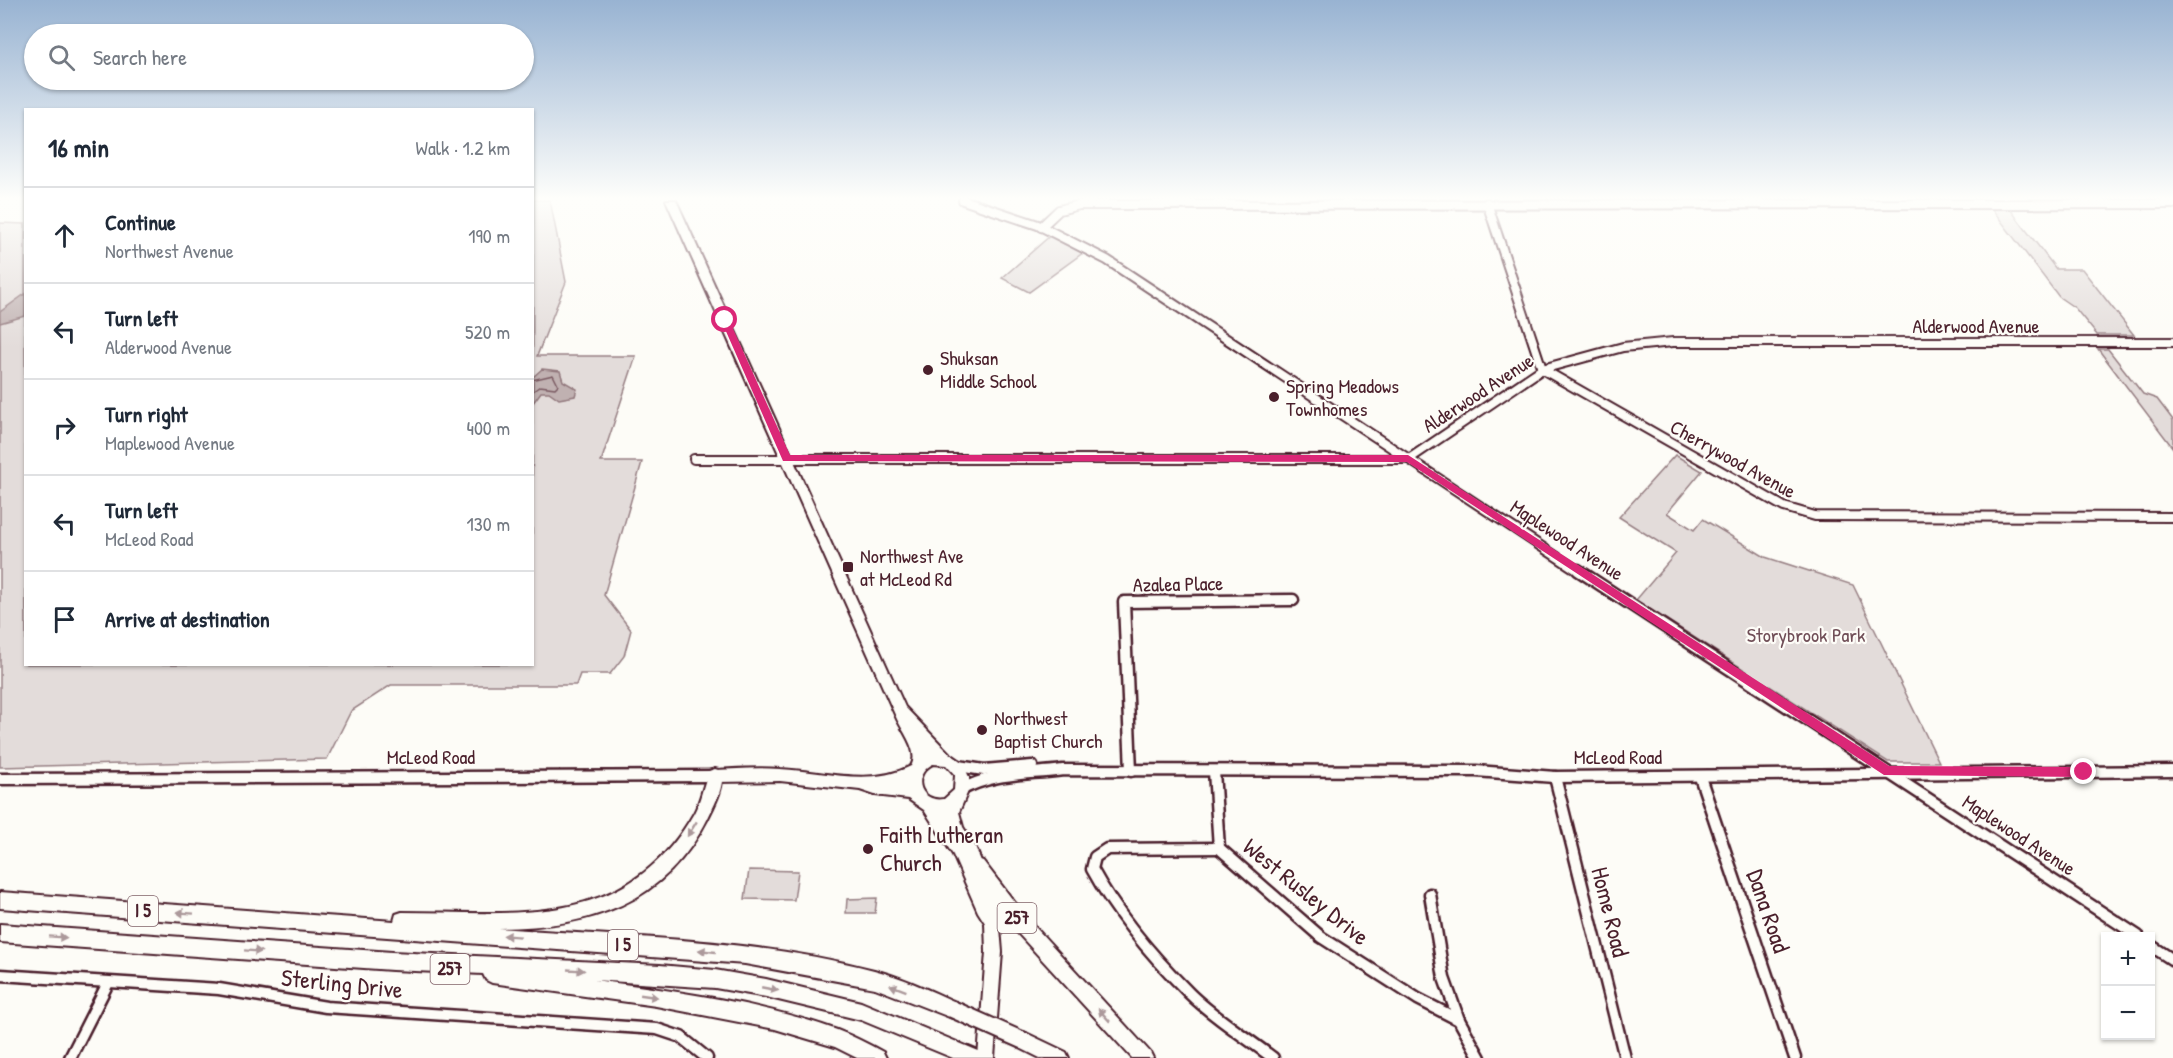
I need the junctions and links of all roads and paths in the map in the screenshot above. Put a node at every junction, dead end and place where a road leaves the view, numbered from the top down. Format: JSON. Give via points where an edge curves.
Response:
{"nodes":[{"id":1,"x":693,"y":249,"type":"edge"},
{"id":2,"x":1086,"y":249,"type":"edge"},
{"id":3,"x":1502,"y":249,"type":"edge"},
{"id":4,"x":2173,"y":342,"type":"edge"},
{"id":5,"x":1542,"y":369,"type":"junction"},
{"id":6,"x":787,"y":458,"type":"junction"},
{"id":7,"x":694,"y":459,"type":"dead end"},
{"id":8,"x":1408,"y":459,"type":"junction"},
{"id":9,"x":2173,"y":517,"type":"edge"},
{"id":10,"x":1293,"y":600,"type":"dead end"},
{"id":11,"x":900,"y":710,"type":"junction"},
{"id":12,"x":952,"y":762,"type":"junction"},
{"id":13,"x":919,"y":767,"type":"junction"},
{"id":14,"x":1064,"y":770,"type":"junction"},
{"id":15,"x":1131,"y":771,"type":"junction"},
{"id":16,"x":1214,"y":771,"type":"junction"},
{"id":17,"x":1888,"y":771,"type":"junction"},
{"id":18,"x":2173,"y":771,"type":"edge"},
{"id":19,"x":715,"y":776,"type":"junction"},
{"id":20,"x":1555,"y":777,"type":"junction"},
{"id":21,"x":1700,"y":777,"type":"junction"},
{"id":22,"x":0,"y":778,"type":"edge"},
{"id":23,"x":862,"y":784,"type":"junction"},
{"id":24,"x":959,"y":794,"type":"junction"},
{"id":25,"x":922,"y":800,"type":"junction"},
{"id":26,"x":1219,"y":848,"type":"junction"},
{"id":27,"x":977,"y":867,"type":"junction"},
{"id":28,"x":1430,"y":894,"type":"dead end"},
{"id":29,"x":0,"y":900,"type":"edge"},
{"id":30,"x":286,"y":920,"type":"junction"},
{"id":31,"x":991,"y":920,"type":"junction"},
{"id":32,"x":2132,"y":932,"type":"edge"},
{"id":33,"x":0,"y":933,"type":"edge"},
{"id":34,"x":2155,"y":948,"type":"edge"},
{"id":35,"x":2173,"y":960,"type":"edge"},
{"id":36,"x":392,"y":961,"type":"junction"},
{"id":37,"x":0,"y":975,"type":"edge"},
{"id":38,"x":108,"y":983,"type":"junction"},
{"id":39,"x":1459,"y":1020,"type":"junction"},
{"id":40,"x":70,"y":1058,"type":"edge"},
{"id":41,"x":707,"y":1058,"type":"edge"},
{"id":42,"x":877,"y":1058,"type":"edge"},
{"id":43,"x":975,"y":1058,"type":"edge"},
{"id":44,"x":986,"y":1058,"type":"edge"},
{"id":45,"x":1060,"y":1058,"type":"edge"},
{"id":46,"x":1144,"y":1058,"type":"edge"},
{"id":47,"x":1273,"y":1058,"type":"edge"},
{"id":48,"x":1480,"y":1058,"type":"edge"},
{"id":49,"x":1625,"y":1058,"type":"edge"},
{"id":50,"x":1795,"y":1058,"type":"edge"}],
"edges":[{"from":1,"to":6,"type":"main road"},
{"from":2,"to":8,"type":"street","name":"Maplewood Avenue"},
{"from":3,"to":5,"type":"street"},
{"from":4,"to":5,"type":"street","name":"Alderwood Avenue","via":[[1673,342],[1623,347]]},
{"from":5,"to":8,"type":"street","name":"Alderwood Avenue"},
{"from":5,"to":9,"type":"street","name":"Cherrywood Avenue","via":[[1796,512],[1815,516]]},
{"from":6,"to":7,"type":"street"},
{"from":6,"to":8,"type":"street"},
{"from":6,"to":11,"type":"main road"},
{"from":8,"to":17,"type":"street","name":"Maplewood Avenue"},
{"from":10,"to":15,"type":"street","name":"Azalea Place","via":[[1124,602]]},
{"from":11,"to":12,"type":"main road"},
{"from":11,"to":13,"type":"main road","via":[[906,727],[917,740]]},
{"from":12,"to":13,"type":"main road","via":[[932,759]]},
{"from":12,"to":14,"type":"street","name":"McLeod Road","via":[[978,771],[1011,766]]},
{"from":12,"to":24,"type":"main road","via":[[963,776]]},
{"from":13,"to":23,"type":"main road","name":"McLeod Road","via":[[897,780]]},
{"from":13,"to":25,"type":"main road","via":[[912,782]]},
{"from":14,"to":15,"type":"street","name":"McLeod Road"},
{"from":14,"to":24,"type":"street","name":"McLeod Road","via":[[995,775],[980,779]]},
{"from":15,"to":16,"type":"street","name":"McLeod Road"},
{"from":16,"to":20,"type":"street","name":"McLeod Road","via":[[1476,771]]},
{"from":16,"to":26,"type":"street","name":"West Rusley Drive"},
{"from":17,"to":18,"type":"street","name":"McLeod Road"},
{"from":17,"to":21,"type":"street","name":"McLeod Road"},
{"from":17,"to":32,"type":"street","name":"Maplewood Avenue"},
{"from":19,"to":22,"type":"street","name":"McLeod Road"},
{"from":19,"to":23,"type":"main road","name":"McLeod Road","via":[[780,775]]},
{"from":19,"to":30,"type":"highway","one_way":true,"via":[[704,811],[669,860],[640,886],[595,910],[572,917],[534,920]]},
{"from":20,"to":21,"type":"street","name":"McLeod Road"},
{"from":20,"to":49,"type":"street","name":"Home Road"},
{"from":21,"to":50,"type":"street","name":"Dana Road"},
{"from":23,"to":25,"type":"main road","name":"McLeod Road","via":[[873,790],[905,790]]},
{"from":24,"to":25,"type":"main road","via":[[944,805]]},
{"from":24,"to":27,"type":"main road","via":[[952,817]]},
{"from":25,"to":31,"type":"main road","via":[[958,850]]},
{"from":26,"to":39,"type":"street","name":"West Rusley Drive","via":[[1321,937],[1418,999]]},
{"from":26,"to":47,"type":"street","via":[[1107,849],[1095,857],[1092,869],[1114,906],[1190,994]]},
{"from":27,"to":31,"type":"main road","via":[[991,904]]},
{"from":46,"to":27,"type":"highway","number":"257","one_way":true,"via":[[1020,923]]},
{"from":28,"to":39,"type":"street","via":[[1444,978]]},
{"from":30,"to":29,"type":"highway","number":"I 5","one_way":true},
{"from":45,"to":30,"type":"highway","number":"I 5","one_way":true,"bridge":true,"via":[[875,979],[796,963],[745,955]]},
{"from":31,"to":44,"type":"main road","via":[[994,952]]},
{"from":33,"to":36,"type":"highway","number":"I 5","one_way":true},
{"from":34,"to":35,"type":"street"},
{"from":36,"to":42,"type":"highway","number":"257","one_way":true,"via":[[656,997],[775,1020],[837,1039]]},
{"from":36,"to":43,"type":"highway","number":"I 5","one_way":true,"via":[[715,979],[861,1011]]},
{"from":37,"to":38,"type":"street","name":"Sterling Drive"},
{"from":38,"to":40,"type":"street"},
{"from":38,"to":41,"type":"street","name":"Sterling Drive","via":[[219,990],[326,1006],[657,1029],[681,1037]]},
{"from":39,"to":48,"type":"street"}]}
